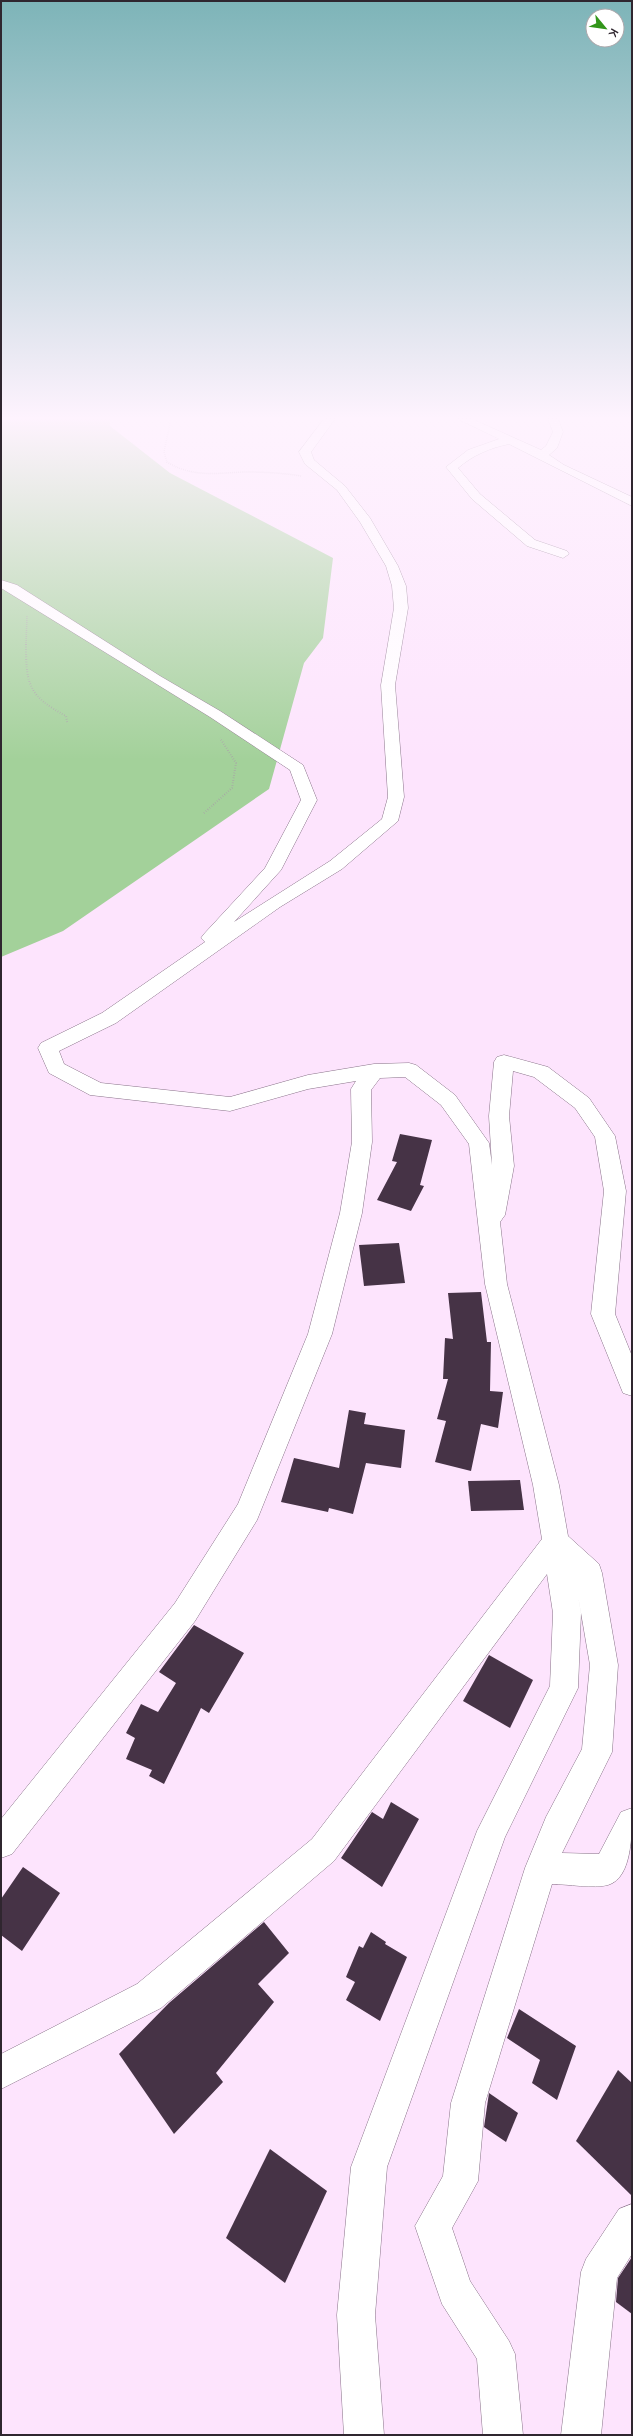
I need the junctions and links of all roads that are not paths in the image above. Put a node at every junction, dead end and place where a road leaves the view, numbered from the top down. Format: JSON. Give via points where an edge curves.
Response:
{"nodes":[{"id":1,"x":373,"y":533,"type":"edge"},
{"id":2,"x":519,"y":533,"type":"edge"},
{"id":3,"x":563,"y":554,"type":"dead end"},
{"id":4,"x":1,"y":584,"type":"edge"},
{"id":5,"x":180,"y":969,"type":"junction"},
{"id":6,"x":374,"y":1071,"type":"junction"},
{"id":7,"x":490,"y":1236,"type":"junction"},
{"id":8,"x":632,"y":1386,"type":"edge"},
{"id":9,"x":555,"y":1542,"type":"junction"},
{"id":10,"x":632,"y":1823,"type":"edge"},
{"id":11,"x":1,"y":1843,"type":"edge"},
{"id":12,"x":541,"y":1868,"type":"junction"},
{"id":13,"x":1,"y":2072,"type":"edge"},
{"id":14,"x":632,"y":2222,"type":"edge"},
{"id":15,"x":364,"y":2435,"type":"edge"},
{"id":16,"x":503,"y":2435,"type":"edge"},
{"id":17,"x":582,"y":2435,"type":"edge"}],
"edges":[{"from":1,"to":5,"type":"street","via":[[392,566],[399,586],[401,608],[388,685],[396,797],[390,821],[336,865],[274,903]]},
{"from":2,"to":3,"type":"street","via":[[531,542]]},
{"from":4,"to":5,"type":"street","via":[[25,596],[215,714],[297,768],[309,800],[272,870]]},
{"from":5,"to":6,"type":"street","via":[[109,1018],[48,1048],[56,1068],[97,1090],[230,1104],[308,1082]]},
{"from":6,"to":7,"type":"street","via":[[409,1070],[448,1100],[479,1143]]},
{"from":6,"to":11,"type":"street","via":[[361,1089],[362,1142],[351,1213],[320,1334],[248,1511],[185,1612]]},
{"from":7,"to":8,"type":"street","via":[[502,1166],[499,1116],[504,1062],[541,1072],[582,1103],[605,1136],[615,1191],[603,1314]]},
{"from":7,"to":9,"type":"street","via":[[496,1284],[546,1485]]},
{"from":9,"to":12,"type":"street","via":[[589,1573],[604,1665],[597,1752],[558,1828]]},
{"from":9,"to":13,"type":"street","via":[[324,1850],[149,1996]]},
{"from":9,"to":15,"type":"street","via":[[567,1613],[564,1688],[492,1831],[369,2167],[356,2315]]},
{"from":10,"to":12,"type":"street","via":[[607,1870]]},
{"from":12,"to":16,"type":"street","via":[[468,2103],[460,2182],[433,2226],[455,2291],[496,2354]]},
{"from":14,"to":17,"type":"street","via":[[599,2272]]}]}
